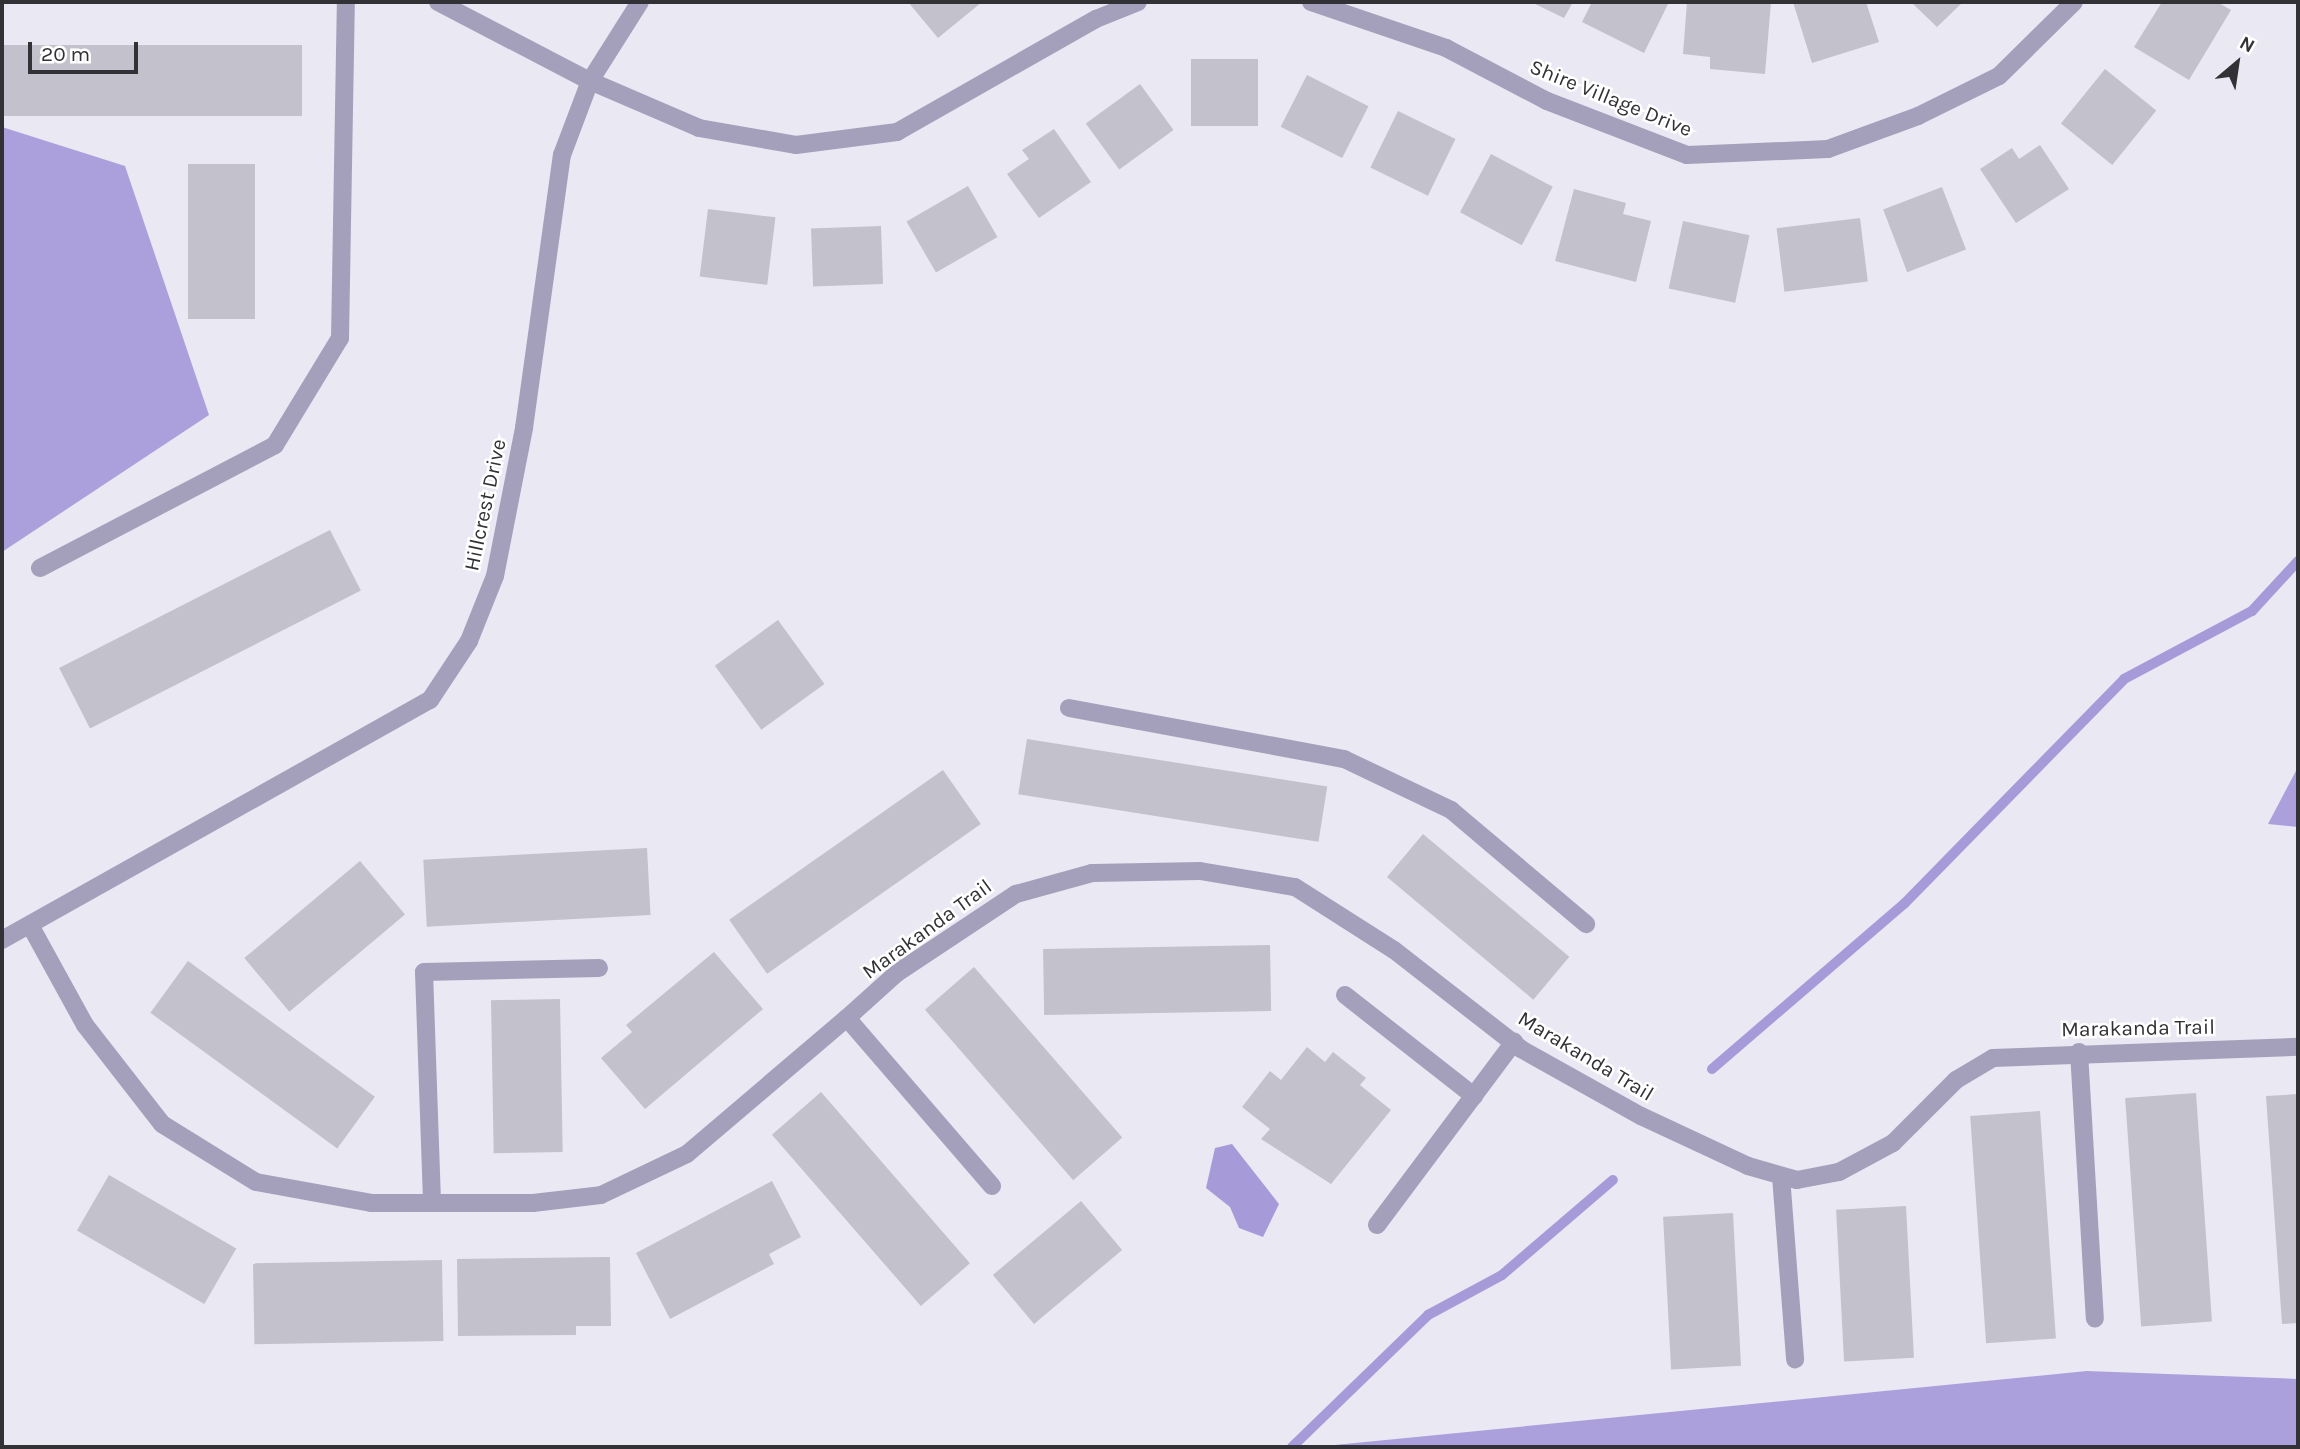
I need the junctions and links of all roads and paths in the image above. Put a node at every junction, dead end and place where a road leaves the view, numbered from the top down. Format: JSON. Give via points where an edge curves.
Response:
{"nodes":[{"id":1,"x":346,"y":2,"type":"edge"},
{"id":2,"x":438,"y":2,"type":"edge"},
{"id":3,"x":640,"y":2,"type":"edge"},
{"id":4,"x":1138,"y":2,"type":"edge"},
{"id":5,"x":1311,"y":2,"type":"edge"},
{"id":6,"x":2074,"y":2,"type":"edge"},
{"id":7,"x":590,"y":81,"type":"junction"},
{"id":8,"x":40,"y":568,"type":"dead end"},
{"id":9,"x":1069,"y":708,"type":"dead end"},
{"id":10,"x":1586,"y":923,"type":"dead end"},
{"id":11,"x":30,"y":925,"type":"junction"},
{"id":12,"x":2,"y":940,"type":"edge"},
{"id":13,"x":599,"y":968,"type":"dead end"},
{"id":14,"x":1345,"y":995,"type":"dead end"},
{"id":15,"x":847,"y":1018,"type":"junction"},
{"id":16,"x":1514,"y":1042,"type":"junction"},
{"id":17,"x":2298,"y":1047,"type":"edge"},
{"id":18,"x":2079,"y":1052,"type":"junction"},
{"id":19,"x":1474,"y":1096,"type":"junction"},
{"id":20,"x":1781,"y":1176,"type":"junction"},
{"id":21,"x":992,"y":1186,"type":"dead end"},
{"id":22,"x":432,"y":1201,"type":"junction"},
{"id":23,"x":1377,"y":1225,"type":"dead end"},
{"id":24,"x":2095,"y":1319,"type":"dead end"},
{"id":25,"x":1796,"y":1359,"type":"dead end"}],
"edges":[{"from":1,"to":8,"type":"street","via":[[340,338],[275,445]]},
{"from":2,"to":7,"type":"street"},
{"from":3,"to":7,"type":"street","name":"Hillcrest Drive"},
{"from":4,"to":7,"type":"street","via":[[1096,19],[897,132],[796,145],[699,128]]},
{"from":5,"to":6,"type":"street","name":"Shire Village Drive","via":[[1446,48],[1547,101],[1687,155],[1828,149],[1917,116],[1998,76]]},
{"from":7,"to":11,"type":"street","name":"Hillcrest Drive","via":[[562,155],[524,428],[495,576],[469,641],[430,700]]},
{"from":9,"to":10,"type":"street","via":[[1344,759],[1451,810]]},
{"from":11,"to":12,"type":"street","name":"Hillcrest Drive"},
{"from":11,"to":22,"type":"street","name":"Marakanda Trail","via":[[85,1025],[162,1124],[256,1182],[371,1203]]},
{"from":13,"to":22,"type":"street","via":[[424,972]]},
{"from":14,"to":19,"type":"street"},
{"from":15,"to":16,"type":"street","name":"Marakanda Trail","via":[[897,973],[1016,894],[1092,873],[1200,871],[1295,887],[1394,950]]},
{"from":15,"to":21,"type":"street"},
{"from":15,"to":22,"type":"street","name":"Marakanda Trail","via":[[687,1154],[601,1195],[533,1203]]},
{"from":16,"to":19,"type":"street"},
{"from":16,"to":20,"type":"street","name":"Marakanda Trail","via":[[1641,1116]]},
{"from":17,"to":18,"type":"street","name":"Marakanda Trail"},
{"from":18,"to":20,"type":"street","name":"Marakanda Trail","via":[[1993,1058],[1956,1080],[1893,1143],[1839,1172],[1797,1180]]},
{"from":18,"to":24,"type":"street"},
{"from":19,"to":23,"type":"street"},
{"from":20,"to":25,"type":"street"}]}
